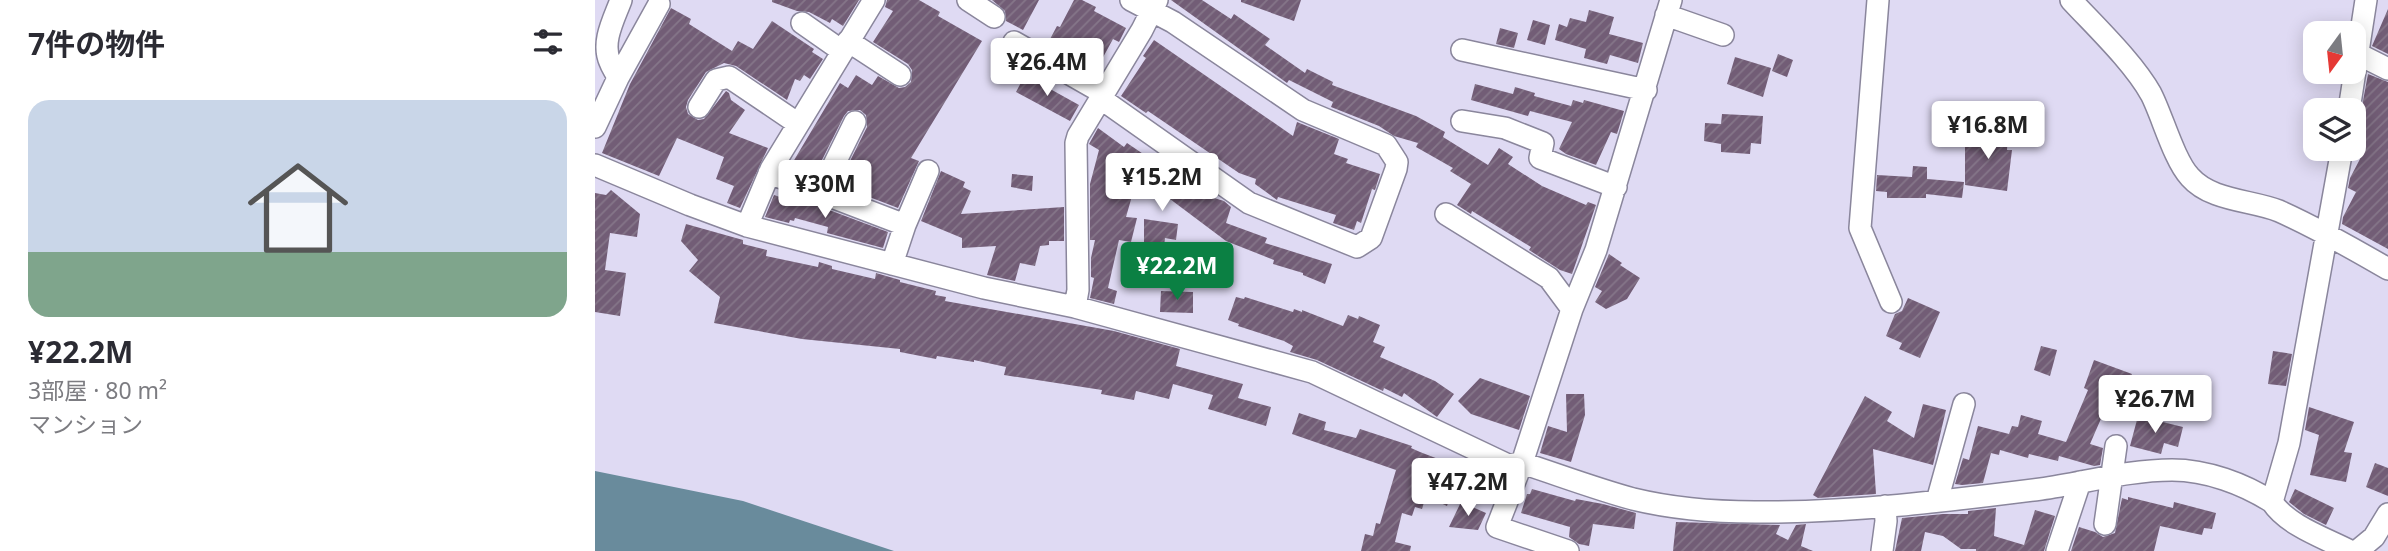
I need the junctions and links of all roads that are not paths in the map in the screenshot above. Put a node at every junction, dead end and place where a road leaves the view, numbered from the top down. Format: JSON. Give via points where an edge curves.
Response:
{"nodes":[{"id":1,"x":874,"y":0,"type":"edge"},
{"id":2,"x":968,"y":0,"type":"edge"},
{"id":3,"x":1131,"y":0,"type":"edge"},
{"id":4,"x":1878,"y":0,"type":"edge"},
{"id":5,"x":2071,"y":0,"type":"edge"},
{"id":6,"x":2359,"y":2,"type":"edge"},
{"id":7,"x":659,"y":5,"type":"dead end"},
{"id":8,"x":1155,"y":5,"type":"edge"},
{"id":9,"x":618,"y":7,"type":"edge"},
{"id":10,"x":1669,"y":7,"type":"edge"},
{"id":11,"x":595,"y":8,"type":"edge"},
{"id":12,"x":994,"y":17,"type":"dead end"},
{"id":13,"x":2359,"y":21,"type":"edge"},
{"id":14,"x":801,"y":23,"type":"dead end"},
{"id":15,"x":1723,"y":35,"type":"dead end"},
{"id":16,"x":1014,"y":42,"type":"dead end"},
{"id":17,"x":845,"y":46,"type":"junction"},
{"id":18,"x":1462,"y":50,"type":"dead end"},
{"id":19,"x":2366,"y":58,"type":"edge"},
{"id":20,"x":2388,"y":69,"type":"edge"},
{"id":21,"x":900,"y":75,"type":"dead end"},
{"id":22,"x":618,"y":78,"type":"junction"},
{"id":23,"x":1646,"y":90,"type":"junction"},
{"id":24,"x":1102,"y":96,"type":"junction"},
{"id":25,"x":699,"y":107,"type":"dead end"},
{"id":26,"x":1462,"y":121,"type":"dead end"},
{"id":27,"x":855,"y":122,"type":"dead end"},
{"id":28,"x":797,"y":123,"type":"junction"},
{"id":29,"x":595,"y":127,"type":"edge"},
{"id":30,"x":2340,"y":161,"type":"edge"},
{"id":31,"x":595,"y":165,"type":"edge"},
{"id":32,"x":928,"y":171,"type":"dead end"},
{"id":33,"x":769,"y":173,"type":"junction"},
{"id":34,"x":1616,"y":187,"type":"junction"},
{"id":35,"x":820,"y":192,"type":"junction"},
{"id":36,"x":1446,"y":214,"type":"dead end"},
{"id":37,"x":905,"y":225,"type":"junction"},
{"id":38,"x":747,"y":226,"type":"junction"},
{"id":39,"x":2327,"y":234,"type":"junction"},
{"id":40,"x":892,"y":264,"type":"junction"},
{"id":41,"x":2388,"y":269,"type":"edge"},
{"id":42,"x":1891,"y":302,"type":"dead end"},
{"id":43,"x":1075,"y":307,"type":"junction"},
{"id":44,"x":1572,"y":309,"type":"junction"},
{"id":45,"x":1964,"y":404,"type":"dead end"},
{"id":46,"x":2116,"y":446,"type":"dead end"},
{"id":47,"x":1522,"y":463,"type":"junction"},
{"id":48,"x":2112,"y":477,"type":"junction"},
{"id":49,"x":2080,"y":482,"type":"junction"},
{"id":50,"x":1937,"y":501,"type":"junction"},
{"id":51,"x":2273,"y":502,"type":"junction"},
{"id":52,"x":1885,"y":506,"type":"junction"},
{"id":53,"x":2388,"y":514,"type":"edge"},
{"id":54,"x":2105,"y":524,"type":"dead end"},
{"id":55,"x":1568,"y":551,"type":"edge"},
{"id":56,"x":1882,"y":551,"type":"edge"},
{"id":57,"x":2057,"y":551,"type":"edge"},
{"id":58,"x":2350,"y":551,"type":"edge"},
{"id":59,"x":2357,"y":551,"type":"edge"}],
"edges":[{"from":1,"to":17,"type":"street"},
{"from":2,"to":12,"type":"street"},
{"from":3,"to":8,"type":"street"},
{"from":4,"to":42,"type":"street","via":[[1860,228]]},
{"from":5,"to":39,"type":"street","via":[[2150,93],[2189,176],[2221,195],[2275,210]]},
{"from":6,"to":13,"type":"street"},
{"from":7,"to":22,"type":"street"},
{"from":8,"to":24,"type":"street"},
{"from":8,"to":24,"type":"street","via":[[1303,110],[1386,145],[1397,162],[1396,169],[1371,238],[1357,247],[1249,203]]},
{"from":9,"to":11,"type":"street"},
{"from":9,"to":22,"type":"street","via":[[607,48]]},
{"from":10,"to":15,"type":"street"},
{"from":10,"to":23,"type":"street"},
{"from":14,"to":17,"type":"street"},
{"from":16,"to":24,"type":"street"},
{"from":17,"to":21,"type":"street"},
{"from":17,"to":28,"type":"street"},
{"from":18,"to":23,"type":"street"},
{"from":19,"to":20,"type":"street"},
{"from":22,"to":29,"type":"street"},
{"from":23,"to":34,"type":"street"},
{"from":24,"to":43,"type":"street","via":[[1076,143]]},
{"from":25,"to":28,"type":"street","via":[[716,80],[729,77]]},
{"from":26,"to":34,"type":"street","via":[[1505,128],[1543,143],[1540,158]]},
{"from":27,"to":35,"type":"street"},
{"from":28,"to":33,"type":"street"},
{"from":30,"to":39,"type":"street"},
{"from":31,"to":38,"type":"street"},
{"from":32,"to":37,"type":"street"},
{"from":33,"to":35,"type":"street"},
{"from":33,"to":38,"type":"street"},
{"from":34,"to":44,"type":"street"},
{"from":35,"to":37,"type":"street"},
{"from":36,"to":44,"type":"street","via":[[1549,278]]},
{"from":37,"to":40,"type":"street"},
{"from":38,"to":40,"type":"street"},
{"from":39,"to":41,"type":"street"},
{"from":39,"to":51,"type":"street","via":[[2289,443]]},
{"from":40,"to":43,"type":"street"},
{"from":43,"to":47,"type":"street","via":[[1312,372],[1508,465]]},
{"from":44,"to":47,"type":"street"},
{"from":45,"to":50,"type":"street"},
{"from":46,"to":48,"type":"street"},
{"from":47,"to":52,"type":"street","via":[[1636,499],[1677,506],[1752,512]]},
{"from":47,"to":55,"type":"street","via":[[1497,527]]},
{"from":48,"to":49,"type":"street"},
{"from":48,"to":51,"type":"street","via":[[2173,470],[2238,484]]},
{"from":48,"to":54,"type":"street"},
{"from":49,"to":50,"type":"street"},
{"from":49,"to":57,"type":"street"},
{"from":50,"to":52,"type":"street"},
{"from":51,"to":58,"type":"street","via":[[2293,521]]},
{"from":52,"to":56,"type":"street"},
{"from":53,"to":59,"type":"street","via":[[2374,537]]}]}
